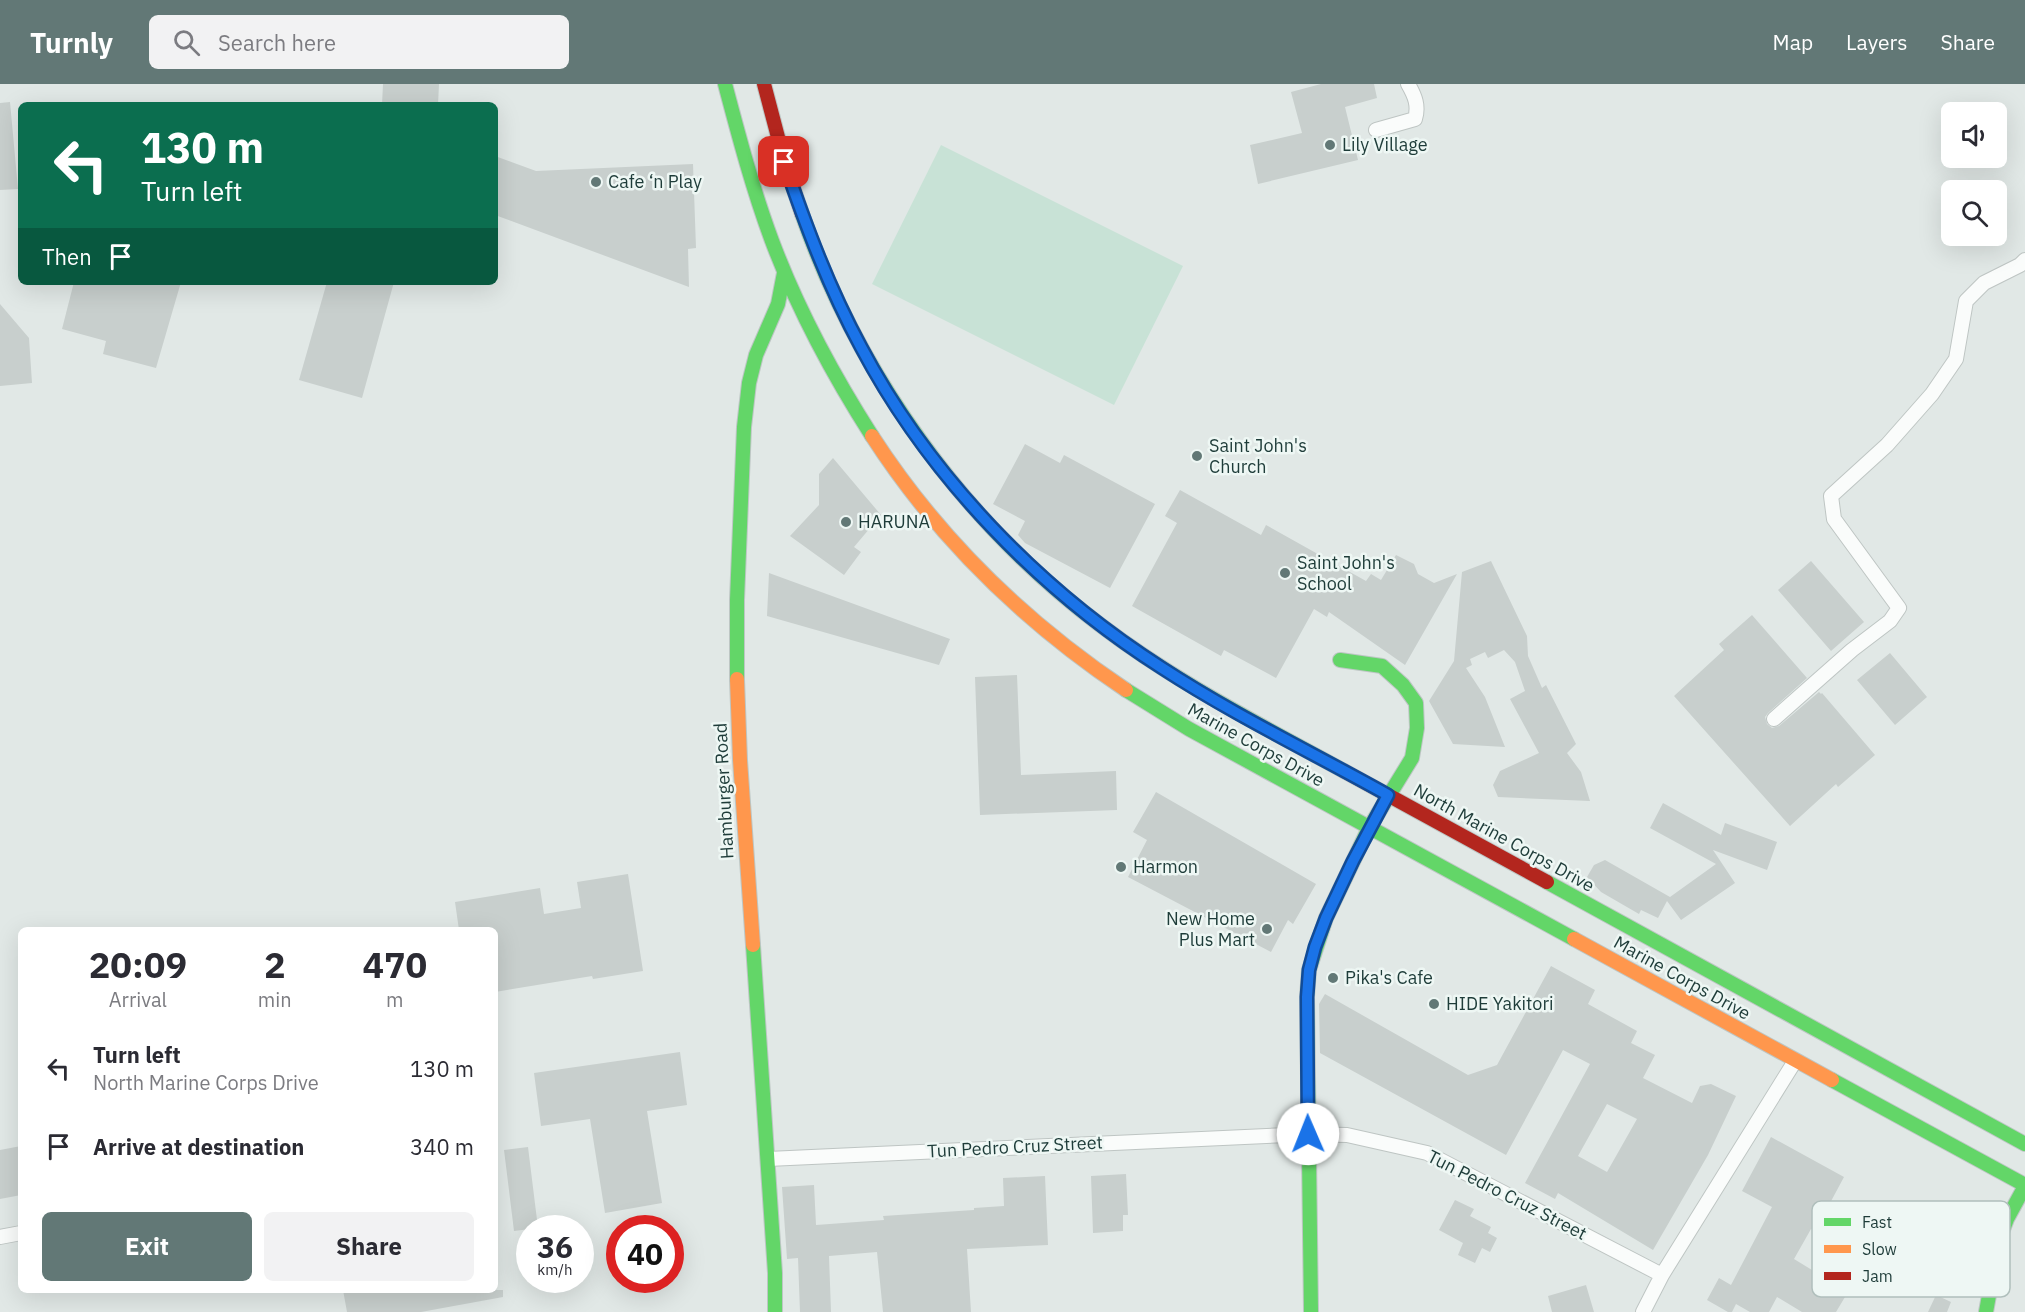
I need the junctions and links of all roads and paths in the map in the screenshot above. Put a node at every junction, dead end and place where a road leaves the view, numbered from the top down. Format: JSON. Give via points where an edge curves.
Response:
{"nodes":[{"id":1,"x":725,"y":84,"type":"edge"},
{"id":2,"x":764,"y":84,"type":"edge"},
{"id":3,"x":1408,"y":84,"type":"edge"},
{"id":4,"x":1376,"y":130,"type":"dead end"},
{"id":5,"x":2025,"y":260,"type":"edge"},
{"id":6,"x":784,"y":273,"type":"junction"},
{"id":7,"x":1340,"y":660,"type":"dead end"},
{"id":8,"x":1774,"y":719,"type":"dead end"},
{"id":9,"x":1388,"y":795,"type":"junction"},
{"id":10,"x":1369,"y":828,"type":"junction"},
{"id":11,"x":1796,"y":1061,"type":"junction"},
{"id":12,"x":1308,"y":1134,"type":"junction"},
{"id":13,"x":2025,"y":1144,"type":"edge"},
{"id":14,"x":768,"y":1159,"type":"junction"},
{"id":15,"x":2025,"y":1186,"type":"edge"},
{"id":16,"x":2010,"y":1214,"type":"edge"},
{"id":17,"x":18,"y":1234,"type":"edge"},
{"id":18,"x":0,"y":1237,"type":"edge"},
{"id":19,"x":1662,"y":1275,"type":"junction"},
{"id":20,"x":1989,"y":1297,"type":"edge"},
{"id":21,"x":775,"y":1312,"type":"edge"},
{"id":22,"x":1311,"y":1312,"type":"edge"},
{"id":23,"x":1643,"y":1312,"type":"edge"},
{"id":24,"x":1986,"y":1312,"type":"edge"}],
"edges":[{"from":1,"to":6,"type":"main road","name":"Marine Corps Drive","via":[[748,174]]},
{"from":2,"to":9,"type":"main road","name":"North Marine Corps Drive","via":[[801,211],[852,329],[887,393],[974,508],[1047,581],[1154,663]]},
{"from":3,"to":4,"type":"street","via":[[1418,111],[1415,119]]},
{"from":5,"to":8,"type":"street","via":[[1984,283],[1966,301],[1956,359],[1932,394],[1887,445],[1831,496],[1834,519],[1899,608],[1890,621]]},
{"from":6,"to":10,"type":"main road","name":"Marine Corps Drive","via":[[855,413],[915,496],[1001,591],[1060,642],[1141,700]]},
{"from":6,"to":14,"type":"main road","name":"Hamburger Road","via":[[778,303],[749,383],[737,600],[740,760]]},
{"from":7,"to":9,"type":"main road","via":[[1382,666],[1416,703],[1412,758]]},
{"from":9,"to":10,"type":"main road"},
{"from":9,"to":13,"type":"main road","name":"North Marine Corps Drive"},
{"from":10,"to":11,"type":"main road","name":"Marine Corps Drive"},
{"from":10,"to":12,"type":"main road","via":[[1326,918],[1309,970]]},
{"from":11,"to":15,"type":"main road","name":"Marine Corps Drive"},
{"from":11,"to":19,"type":"street"},
{"from":12,"to":14,"type":"street","name":"Tun Pedro Cruz Street"},
{"from":12,"to":19,"type":"street","name":"Tun Pedro Cruz Street","via":[[1347,1135],[1427,1153]]},
{"from":12,"to":22,"type":"main road"},
{"from":14,"to":21,"type":"main road","name":"Hamburger Road"},
{"from":15,"to":16,"type":"main road"},
{"from":17,"to":18,"type":"street"},
{"from":19,"to":23,"type":"street"},
{"from":20,"to":24,"type":"main road"}]}
